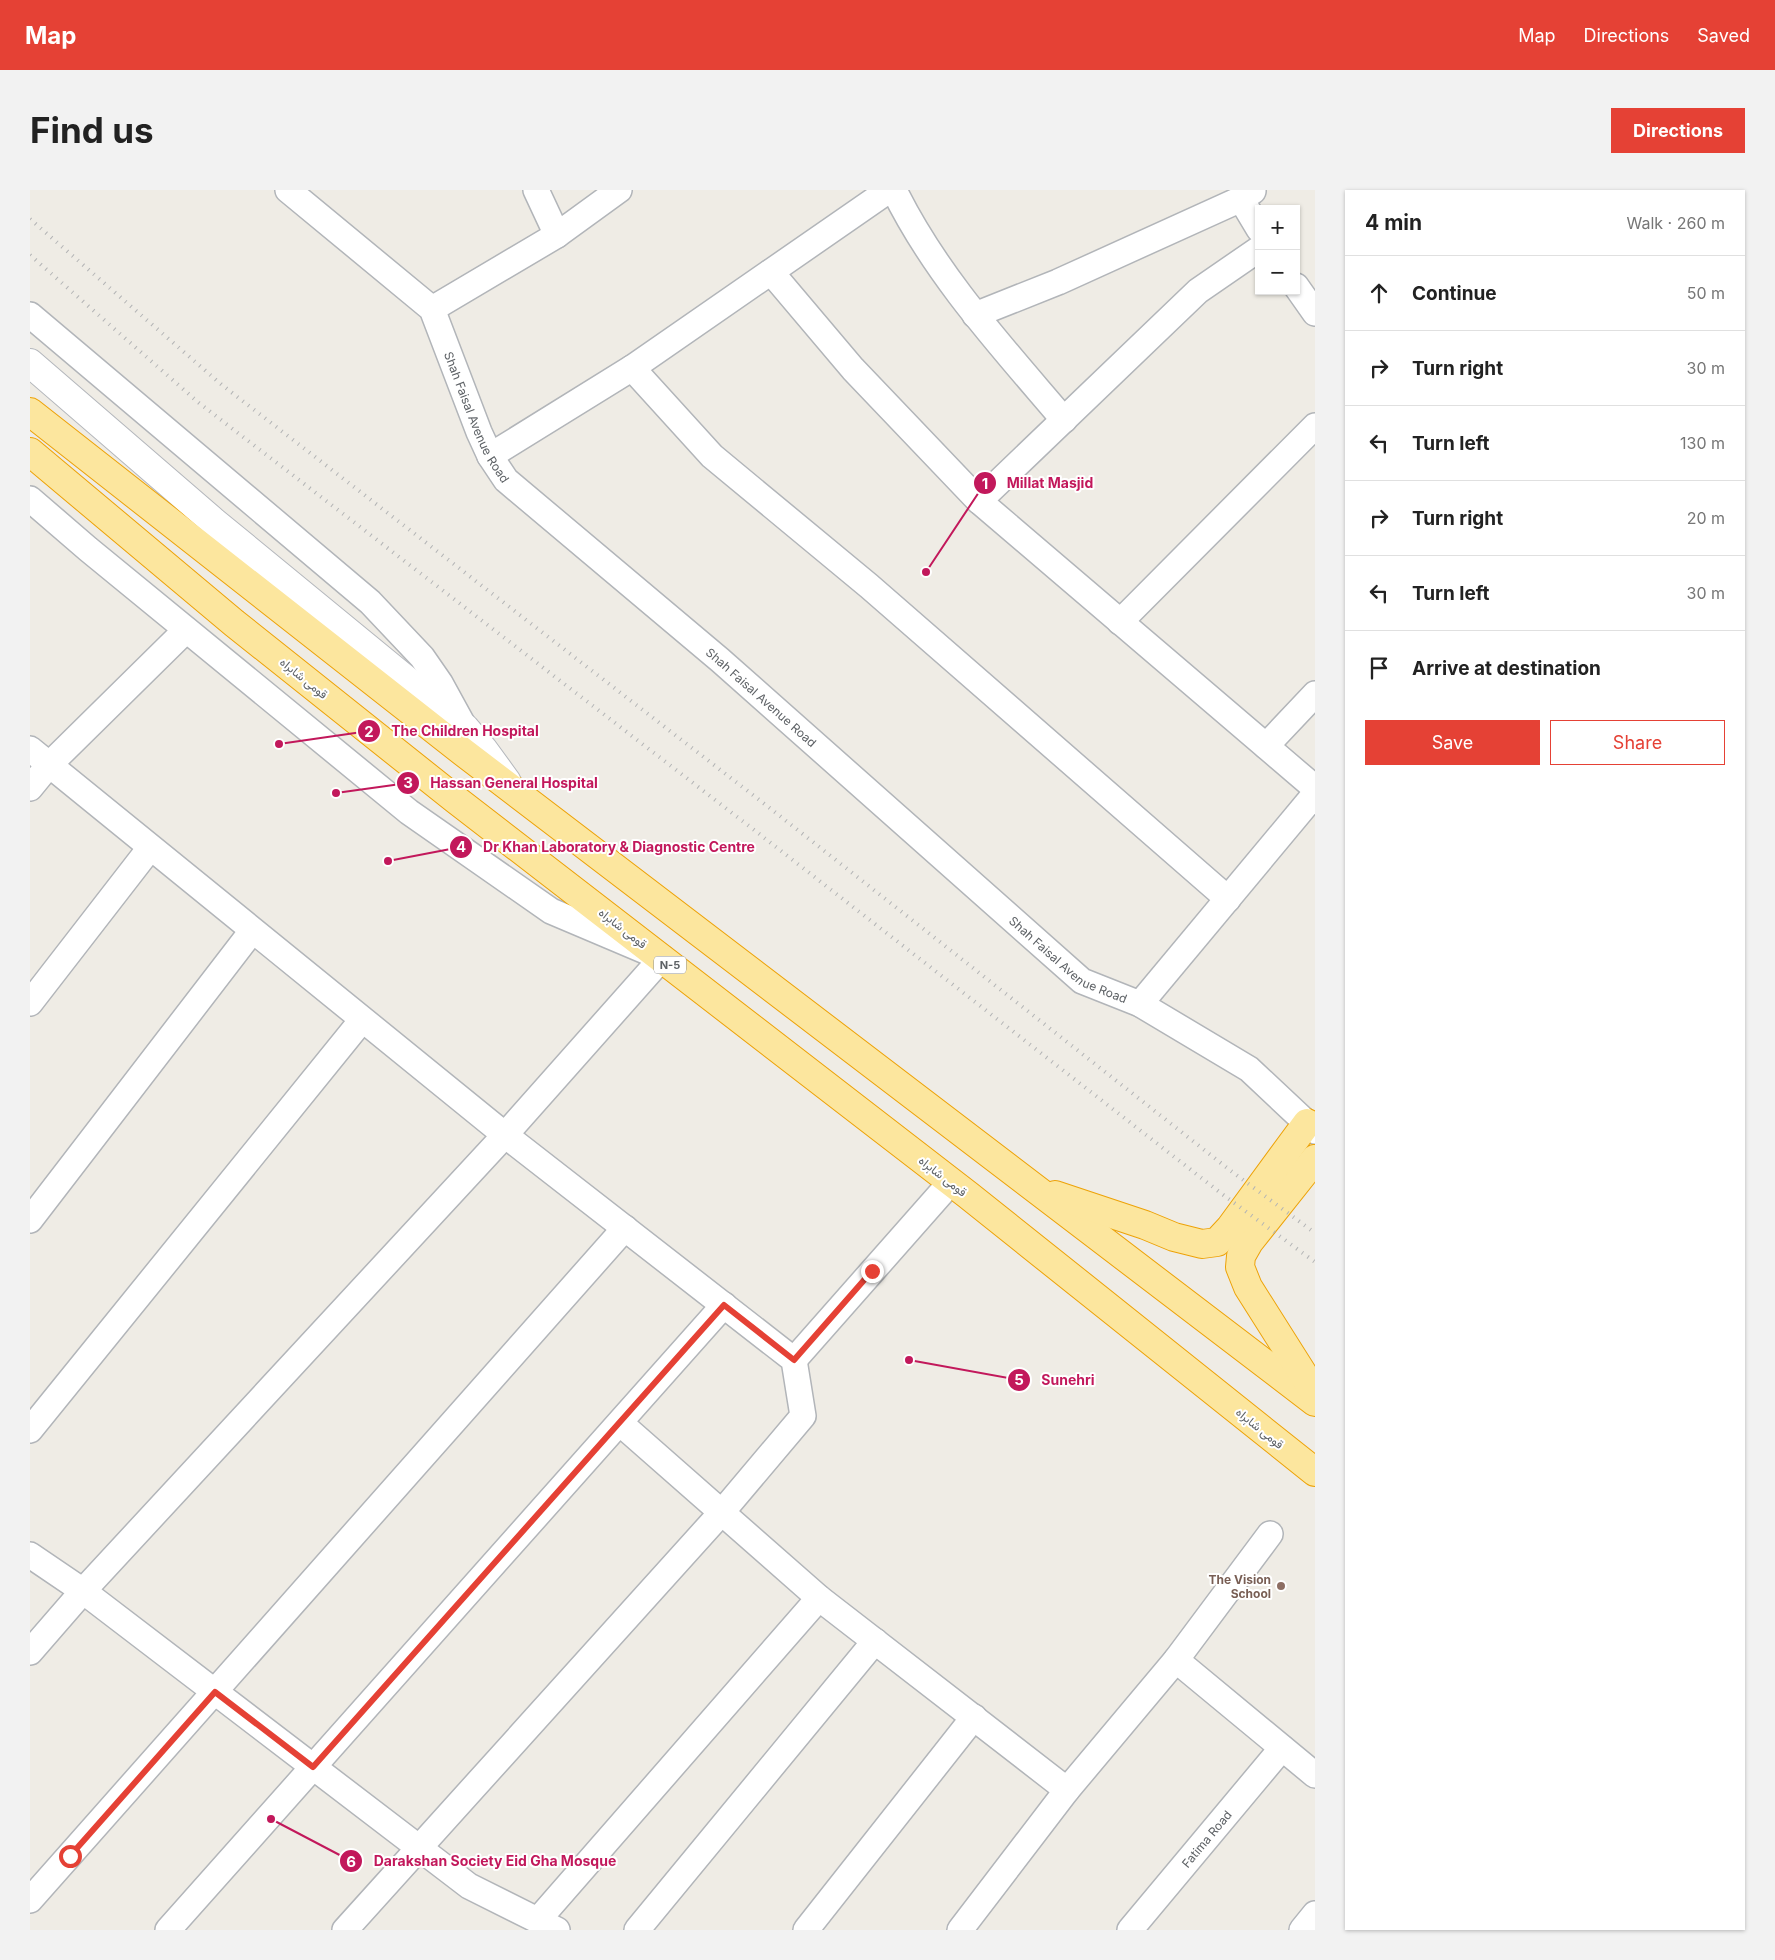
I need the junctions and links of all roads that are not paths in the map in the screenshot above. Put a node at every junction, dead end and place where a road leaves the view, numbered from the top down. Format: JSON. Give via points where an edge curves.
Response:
{"nodes":[{"id":1,"x":288,"y":190,"type":"edge"},
{"id":2,"x":536,"y":190,"type":"edge"},
{"id":3,"x":619,"y":190,"type":"edge"},
{"id":4,"x":889,"y":190,"type":"edge"},
{"id":5,"x":894,"y":190,"type":"edge"},
{"id":6,"x":1248,"y":195,"type":"edge"},
{"id":7,"x":1255,"y":217,"type":"edge"},
{"id":8,"x":556,"y":235,"type":"junction"},
{"id":9,"x":1258,"y":250,"type":"edge"},
{"id":10,"x":771,"y":272,"type":"junction"},
{"id":11,"x":1300,"y":292,"type":"edge"},
{"id":12,"x":432,"y":310,"type":"junction"},
{"id":13,"x":1315,"y":313,"type":"edge"},
{"id":14,"x":30,"y":315,"type":"edge"},
{"id":15,"x":975,"y":315,"type":"junction"},
{"id":16,"x":30,"y":363,"type":"edge"},
{"id":17,"x":632,"y":368,"type":"junction"},
{"id":18,"x":30,"y":412,"type":"edge"},
{"id":19,"x":1064,"y":420,"type":"junction"},
{"id":20,"x":1315,"y":426,"type":"edge"},
{"id":21,"x":30,"y":452,"type":"edge"},
{"id":22,"x":490,"y":456,"type":"junction"},
{"id":23,"x":30,"y":499,"type":"edge"},
{"id":24,"x":979,"y":501,"type":"junction"},
{"id":25,"x":1120,"y":622,"type":"junction"},
{"id":26,"x":186,"y":630,"type":"junction"},
{"id":27,"x":1315,"y":694,"type":"edge"},
{"id":28,"x":465,"y":728,"type":"junction"},
{"id":29,"x":1266,"y":746,"type":"junction"},
{"id":30,"x":30,"y":749,"type":"edge"},
{"id":31,"x":48,"y":766,"type":"junction"},
{"id":32,"x":30,"y":788,"type":"edge"},
{"id":33,"x":1315,"y":788,"type":"edge"},
{"id":34,"x":513,"y":790,"type":"junction"},
{"id":35,"x":1315,"y":794,"type":"edge"},
{"id":36,"x":150,"y":848,"type":"junction"},
{"id":37,"x":1228,"y":899,"type":"junction"},
{"id":38,"x":252,"y":931,"type":"junction"},
{"id":39,"x":662,"y":958,"type":"junction"},
{"id":40,"x":30,"y":1003,"type":"edge"},
{"id":41,"x":1140,"y":1004,"type":"junction"},
{"id":42,"x":362,"y":1020,"type":"junction"},
{"id":43,"x":1311,"y":1127,"type":"edge"},
{"id":44,"x":504,"y":1135,"type":"junction"},
{"id":45,"x":1315,"y":1159,"type":"edge"},
{"id":46,"x":951,"y":1182,"type":"junction"},
{"id":47,"x":1034,"y":1188,"type":"junction"},
{"id":48,"x":30,"y":1220,"type":"edge"},
{"id":49,"x":625,"y":1228,"type":"junction"},
{"id":50,"x":724,"y":1305,"type":"junction"},
{"id":51,"x":794,"y":1360,"type":"junction"},
{"id":52,"x":1315,"y":1393,"type":"edge"},
{"id":53,"x":1315,"y":1402,"type":"edge"},
{"id":54,"x":620,"y":1423,"type":"junction"},
{"id":55,"x":30,"y":1430,"type":"edge"},
{"id":56,"x":1315,"y":1472,"type":"edge"},
{"id":57,"x":722,"y":1512,"type":"junction"},
{"id":58,"x":1270,"y":1534,"type":"dead end"},
{"id":59,"x":30,"y":1555,"type":"edge"},
{"id":60,"x":82,"y":1591,"type":"junction"},
{"id":61,"x":820,"y":1598,"type":"junction"},
{"id":62,"x":875,"y":1641,"type":"junction"},
{"id":63,"x":30,"y":1652,"type":"edge"},
{"id":64,"x":1176,"y":1660,"type":"junction"},
{"id":65,"x":215,"y":1692,"type":"junction"},
{"id":66,"x":974,"y":1717,"type":"junction"},
{"id":67,"x":1282,"y":1748,"type":"junction"},
{"id":68,"x":313,"y":1767,"type":"junction"},
{"id":69,"x":1315,"y":1775,"type":"edge"},
{"id":70,"x":1067,"y":1790,"type":"junction"},
{"id":71,"x":419,"y":1848,"type":"junction"},
{"id":72,"x":30,"y":1900,"type":"edge"},
{"id":73,"x":1315,"y":1914,"type":"edge"},
{"id":74,"x":547,"y":1925,"type":"edge"},
{"id":75,"x":168,"y":1930,"type":"edge"},
{"id":76,"x":345,"y":1930,"type":"edge"},
{"id":77,"x":637,"y":1930,"type":"edge"},
{"id":78,"x":806,"y":1930,"type":"edge"},
{"id":79,"x":960,"y":1930,"type":"edge"},
{"id":80,"x":1130,"y":1930,"type":"edge"},
{"id":81,"x":1302,"y":1930,"type":"edge"}],
"edges":[{"from":1,"to":12,"type":"street","name":"Shah Faisal Avenue Road"},
{"from":2,"to":8,"type":"street"},
{"from":3,"to":8,"type":"street"},
{"from":4,"to":10,"type":"street"},
{"from":5,"to":15,"type":"street","via":[[910,223]]},
{"from":6,"to":7,"type":"street"},
{"from":6,"to":15,"type":"street","via":[[1058,282]]},
{"from":8,"to":12,"type":"street"},
{"from":9,"to":19,"type":"street","via":[[1198,290]]},
{"from":10,"to":17,"type":"street"},
{"from":10,"to":24,"type":"street","via":[[853,368]]},
{"from":11,"to":13,"type":"street"},
{"from":12,"to":22,"type":"street","name":"Shah Faisal Avenue Road"},
{"from":14,"to":28,"type":"street","via":[[370,602],[422,657]]},
{"from":15,"to":19,"type":"street"},
{"from":16,"to":28,"type":"main road","via":[[214,522]]},
{"from":17,"to":22,"type":"street"},
{"from":17,"to":37,"type":"street","via":[[712,456],[868,586]]},
{"from":18,"to":34,"type":"highway"},
{"from":19,"to":24,"type":"street"},
{"from":20,"to":25,"type":"street"},
{"from":21,"to":39,"type":"highway","name":"قومی شاہراہ","number":"N-5","via":[[242,629]]},
{"from":22,"to":41,"type":"street","name":"Shah Faisal Avenue Road","via":[[506,480],[720,660],[1082,981]]},
{"from":23,"to":26,"type":"street"},
{"from":24,"to":25,"type":"street"},
{"from":25,"to":29,"type":"street"},
{"from":26,"to":31,"type":"street"},
{"from":26,"to":39,"type":"street","via":[[409,812],[551,911]]},
{"from":27,"to":29,"type":"street"},
{"from":28,"to":34,"type":"main road"},
{"from":29,"to":33,"type":"street"},
{"from":30,"to":31,"type":"street"},
{"from":31,"to":32,"type":"street"},
{"from":31,"to":36,"type":"street"},
{"from":34,"to":47,"type":"highway"},
{"from":35,"to":37,"type":"street"},
{"from":36,"to":38,"type":"street"},
{"from":36,"to":40,"type":"street"},
{"from":37,"to":41,"type":"street"},
{"from":38,"to":42,"type":"street"},
{"from":38,"to":48,"type":"street"},
{"from":39,"to":44,"type":"street"},
{"from":39,"to":46,"type":"highway","name":"قومی شاہراہ","number":"N-5"},
{"from":41,"to":43,"type":"street","name":"Shah Faisal Avenue Road","via":[[1249,1069]]},
{"from":42,"to":44,"type":"street"},
{"from":42,"to":55,"type":"street"},
{"from":43,"to":47,"type":"highway","via":[[1217,1242],[1202,1244],[1174,1237]]},
{"from":44,"to":49,"type":"street"},
{"from":44,"to":60,"type":"street"},
{"from":45,"to":52,"type":"highway","via":[[1249,1242],[1241,1256],[1240,1267],[1248,1288]]},
{"from":46,"to":51,"type":"street"},
{"from":46,"to":56,"type":"highway","name":"قومی شاہراہ","number":"N-5"},
{"from":47,"to":53,"type":"highway"},
{"from":49,"to":50,"type":"street"},
{"from":49,"to":65,"type":"street"},
{"from":50,"to":51,"type":"street"},
{"from":50,"to":54,"type":"street"},
{"from":51,"to":57,"type":"street","via":[[802,1416]]},
{"from":54,"to":57,"type":"street"},
{"from":54,"to":68,"type":"street"},
{"from":57,"to":61,"type":"street"},
{"from":57,"to":71,"type":"street"},
{"from":58,"to":64,"type":"street"},
{"from":59,"to":60,"type":"street"},
{"from":60,"to":63,"type":"street"},
{"from":60,"to":65,"type":"street"},
{"from":61,"to":62,"type":"street"},
{"from":61,"to":74,"type":"street"},
{"from":62,"to":66,"type":"street"},
{"from":62,"to":77,"type":"street"},
{"from":64,"to":67,"type":"street"},
{"from":64,"to":70,"type":"street"},
{"from":65,"to":68,"type":"street"},
{"from":65,"to":72,"type":"street"},
{"from":66,"to":70,"type":"street"},
{"from":66,"to":78,"type":"street"},
{"from":67,"to":69,"type":"street"},
{"from":67,"to":80,"type":"street","name":"Fatima Road"},
{"from":68,"to":71,"type":"street"},
{"from":68,"to":75,"type":"street"},
{"from":70,"to":79,"type":"street"},
{"from":71,"to":74,"type":"street","via":[[470,1886]]},
{"from":71,"to":76,"type":"street"},
{"from":73,"to":81,"type":"street"}]}
